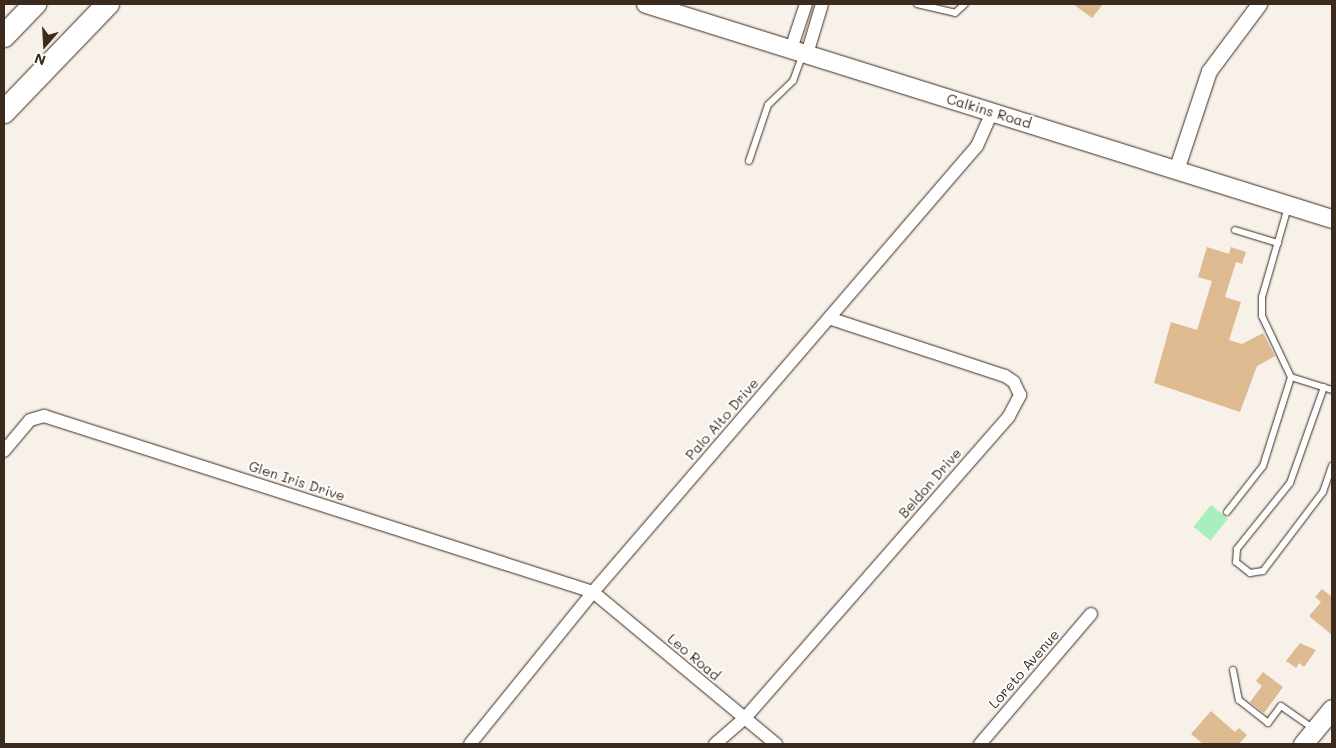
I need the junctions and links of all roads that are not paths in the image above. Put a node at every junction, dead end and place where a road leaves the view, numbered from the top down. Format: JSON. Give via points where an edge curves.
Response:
{"nodes":[{"id":1,"x":35,"y":4,"type":"edge"},
{"id":2,"x":108,"y":4,"type":"edge"},
{"id":3,"x":646,"y":4,"type":"edge"},
{"id":4,"x":806,"y":4,"type":"edge"},
{"id":5,"x":822,"y":4,"type":"edge"},
{"id":6,"x":918,"y":4,"type":"edge"},
{"id":7,"x":965,"y":4,"type":"edge"},
{"id":8,"x":1259,"y":4,"type":"edge"},
{"id":9,"x":4,"y":36,"type":"edge"},
{"id":10,"x":800,"y":52,"type":"junction"},
{"id":11,"x":4,"y":112,"type":"edge"},
{"id":12,"x":992,"y":112,"type":"junction"},
{"id":13,"x":749,"y":161,"type":"dead end"},
{"id":14,"x":1176,"y":170,"type":"junction"},
{"id":15,"x":1288,"y":205,"type":"junction"},
{"id":16,"x":1332,"y":219,"type":"edge"},
{"id":17,"x":1235,"y":230,"type":"dead end"},
{"id":18,"x":1278,"y":243,"type":"junction"},
{"id":19,"x":829,"y":318,"type":"junction"},
{"id":20,"x":1291,"y":377,"type":"junction"},
{"id":21,"x":1324,"y":386,"type":"junction"},
{"id":22,"x":1332,"y":390,"type":"edge"},
{"id":23,"x":4,"y":451,"type":"edge"},
{"id":24,"x":1332,"y":466,"type":"edge"},
{"id":25,"x":1227,"y":512,"type":"dead end"},
{"id":26,"x":593,"y":592,"type":"junction"},
{"id":27,"x":1091,"y":614,"type":"dead end"},
{"id":28,"x":1233,"y":670,"type":"dead end"},
{"id":29,"x":1332,"y":709,"type":"edge"},
{"id":30,"x":745,"y":718,"type":"junction"},
{"id":31,"x":1309,"y":737,"type":"edge"},
{"id":32,"x":470,"y":744,"type":"edge"},
{"id":33,"x":715,"y":744,"type":"edge"},
{"id":34,"x":776,"y":744,"type":"edge"},
{"id":35,"x":980,"y":744,"type":"edge"}],
"edges":[{"from":1,"to":9,"type":"highway"},
{"from":2,"to":11,"type":"highway"},
{"from":3,"to":10,"type":"main road","name":"Calkins Road"},
{"from":4,"to":10,"type":"street"},
{"from":5,"to":10,"type":"street"},
{"from":6,"to":7,"type":"lane","via":[[955,13]]},
{"from":8,"to":14,"type":"street","via":[[1209,70]]},
{"from":10,"to":12,"type":"main road","name":"Calkins Road"},
{"from":10,"to":13,"type":"lane","via":[[793,81],[768,106]]},
{"from":12,"to":14,"type":"main road","name":"Calkins Road"},
{"from":12,"to":19,"type":"street","name":"Palo Alto Drive","via":[[977,146]]},
{"from":14,"to":15,"type":"main road","name":"Calkins Road"},
{"from":15,"to":16,"type":"main road","name":"Calkins Road"},
{"from":15,"to":18,"type":"lane"},
{"from":17,"to":18,"type":"lane"},
{"from":18,"to":20,"type":"lane","via":[[1262,297],[1262,316]]},
{"from":19,"to":26,"type":"street","name":"Palo Alto Drive"},
{"from":19,"to":30,"type":"street","name":"Beldon Drive","via":[[1005,376],[1014,382],[1020,395],[1010,416]]},
{"from":20,"to":21,"type":"lane"},
{"from":20,"to":25,"type":"lane","via":[[1263,466]]},
{"from":21,"to":22,"type":"lane"},
{"from":21,"to":24,"type":"lane","via":[[1290,483],[1237,549],[1236,562],[1250,573],[1263,570],[1323,492]]},
{"from":23,"to":26,"type":"street","name":"Glen Iris Drive","via":[[30,420],[44,416]]},
{"from":26,"to":30,"type":"street","name":"Leo Road"},
{"from":26,"to":32,"type":"street","name":"Palo Alto Drive","via":[[487,718]]},
{"from":27,"to":35,"type":"street","name":"Loreto Avenue"},
{"from":28,"to":31,"type":"lane","via":[[1239,700],[1268,723],[1281,706]]},
{"from":29,"to":31,"type":"main road"},
{"from":30,"to":33,"type":"street","name":"Beldon Drive"},
{"from":30,"to":34,"type":"street","name":"Leo Road"}]}
